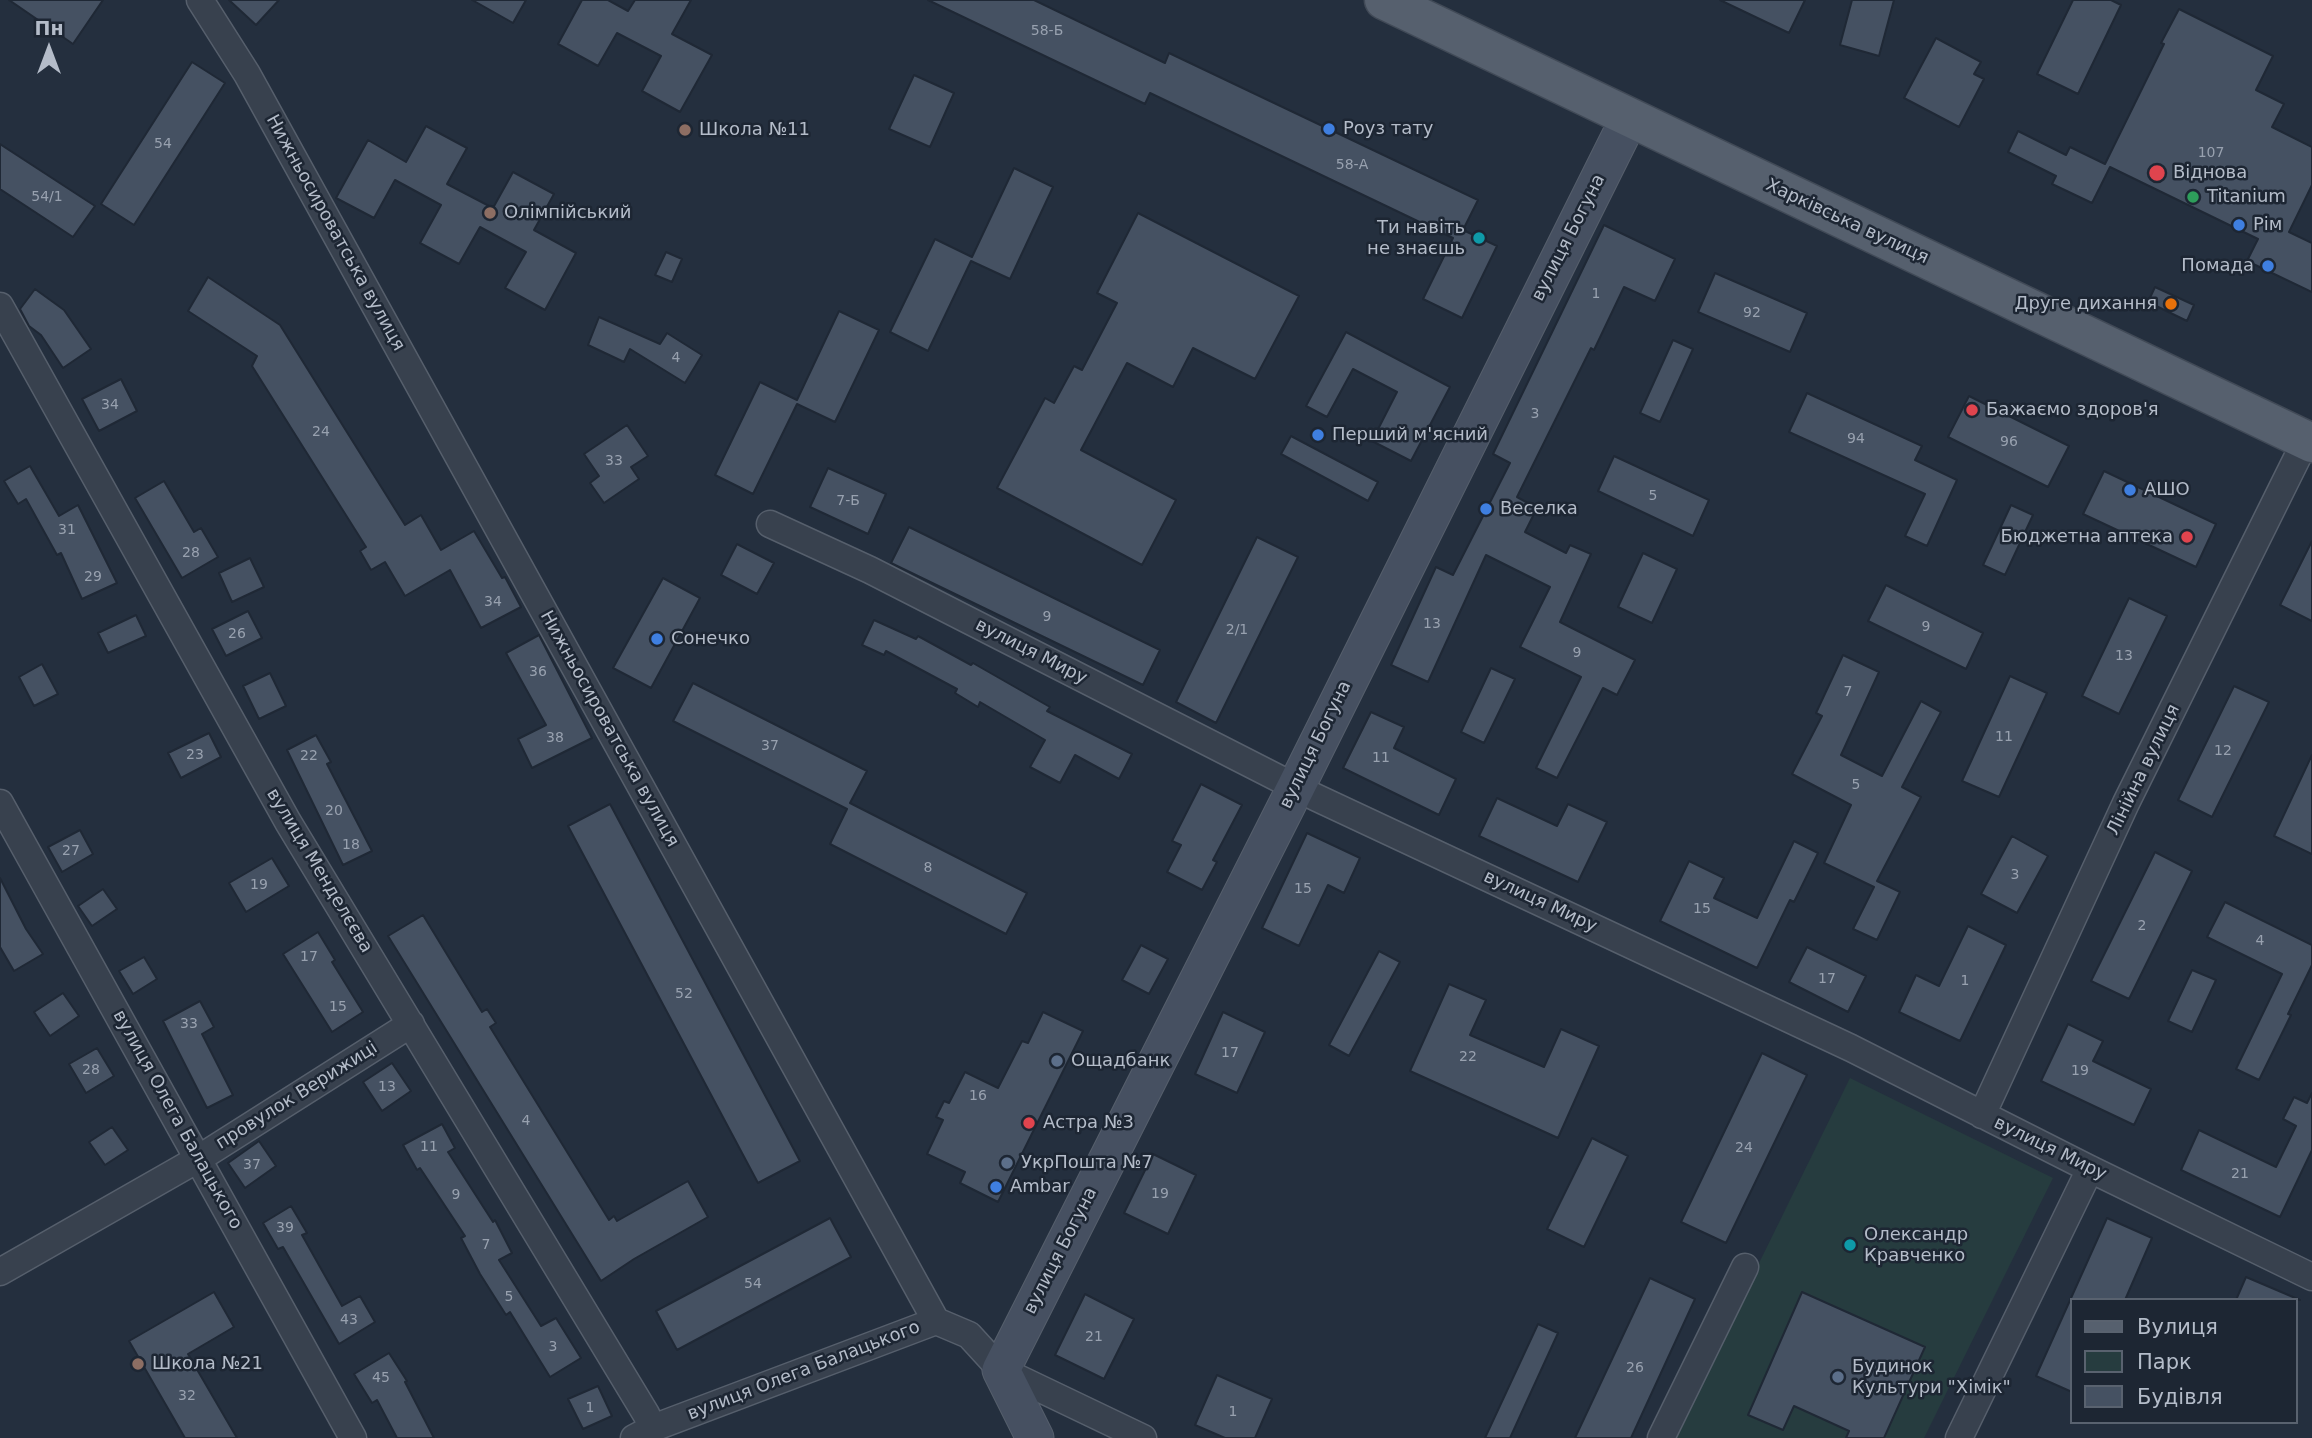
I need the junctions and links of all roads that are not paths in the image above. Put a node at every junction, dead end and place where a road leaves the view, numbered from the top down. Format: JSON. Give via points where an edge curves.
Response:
{"nodes":[{"id":1,"x":200,"y":0,"type":"edge"},
{"id":2,"x":1384,"y":0,"type":"edge"},
{"id":3,"x":1629,"y":119,"type":"junction"},
{"id":4,"x":0,"y":306,"type":"edge"},
{"id":5,"x":2310,"y":437,"type":"edge"},
{"id":6,"x":769,"y":524,"type":"dead end"},
{"id":7,"x":1296,"y":788,"type":"junction"},
{"id":8,"x":0,"y":803,"type":"edge"},
{"id":9,"x":411,"y":1024,"type":"junction"},
{"id":10,"x":1982,"y":1115,"type":"junction"},
{"id":11,"x":198,"y":1158,"type":"junction"},
{"id":12,"x":2090,"y":1169,"type":"junction"},
{"id":13,"x":1745,"y":1267,"type":"dead end"},
{"id":14,"x":0,"y":1272,"type":"edge"},
{"id":15,"x":2312,"y":1277,"type":"edge"},
{"id":16,"x":936,"y":1321,"type":"junction"},
{"id":17,"x":1001,"y":1370,"type":"junction"},
{"id":18,"x":643,"y":1433,"type":"edge"},
{"id":19,"x":353,"y":1438,"type":"edge"},
{"id":20,"x":1035,"y":1438,"type":"edge"},
{"id":21,"x":1143,"y":1438,"type":"edge"},
{"id":22,"x":1661,"y":1438,"type":"edge"},
{"id":23,"x":1959,"y":1438,"type":"edge"}],
"edges":[{"from":1,"to":16,"type":"street","name":"Нижньосироватська вулиця","via":[[247,74]]},
{"from":2,"to":3,"type":"main road","name":"Харківська вулиця"},
{"from":3,"to":5,"type":"main road","name":"Харківська вулиця"},
{"from":3,"to":7,"type":"main road","name":"вулиця Богуна"},
{"from":4,"to":9,"type":"street","name":"вулиця Менделєєва","via":[[288,822]]},
{"from":5,"to":10,"type":"street","name":"Лінійна вулиця","via":[[2126,803]]},
{"from":6,"to":7,"type":"street","name":"вулиця Миру","via":[[870,570]]},
{"from":7,"to":10,"type":"street","name":"вулиця Миру","via":[[1851,1048]]},
{"from":7,"to":17,"type":"main road","name":"вулиця Богуна"},
{"from":8,"to":11,"type":"street","name":"вулиця Олега Балацького"},
{"from":9,"to":11,"type":"street","name":"провулок Верижиці"},
{"from":9,"to":18,"type":"street","name":"вулиця Менделєєва","via":[[646,1413]]},
{"from":10,"to":12,"type":"street","name":"вулиця Миру"},
{"from":11,"to":14,"type":"street","name":"провулок Верижиці"},
{"from":11,"to":19,"type":"street","name":"вулиця Олега Балацького"},
{"from":12,"to":15,"type":"street","name":"вулиця Миру"},
{"from":12,"to":23,"type":"street"},
{"from":13,"to":22,"type":"street"},
{"from":16,"to":17,"type":"street","via":[[969,1335]]},
{"from":16,"to":18,"type":"street","name":"вулиця Олега Балацького"},
{"from":17,"to":20,"type":"main road"},
{"from":17,"to":21,"type":"street"}]}
